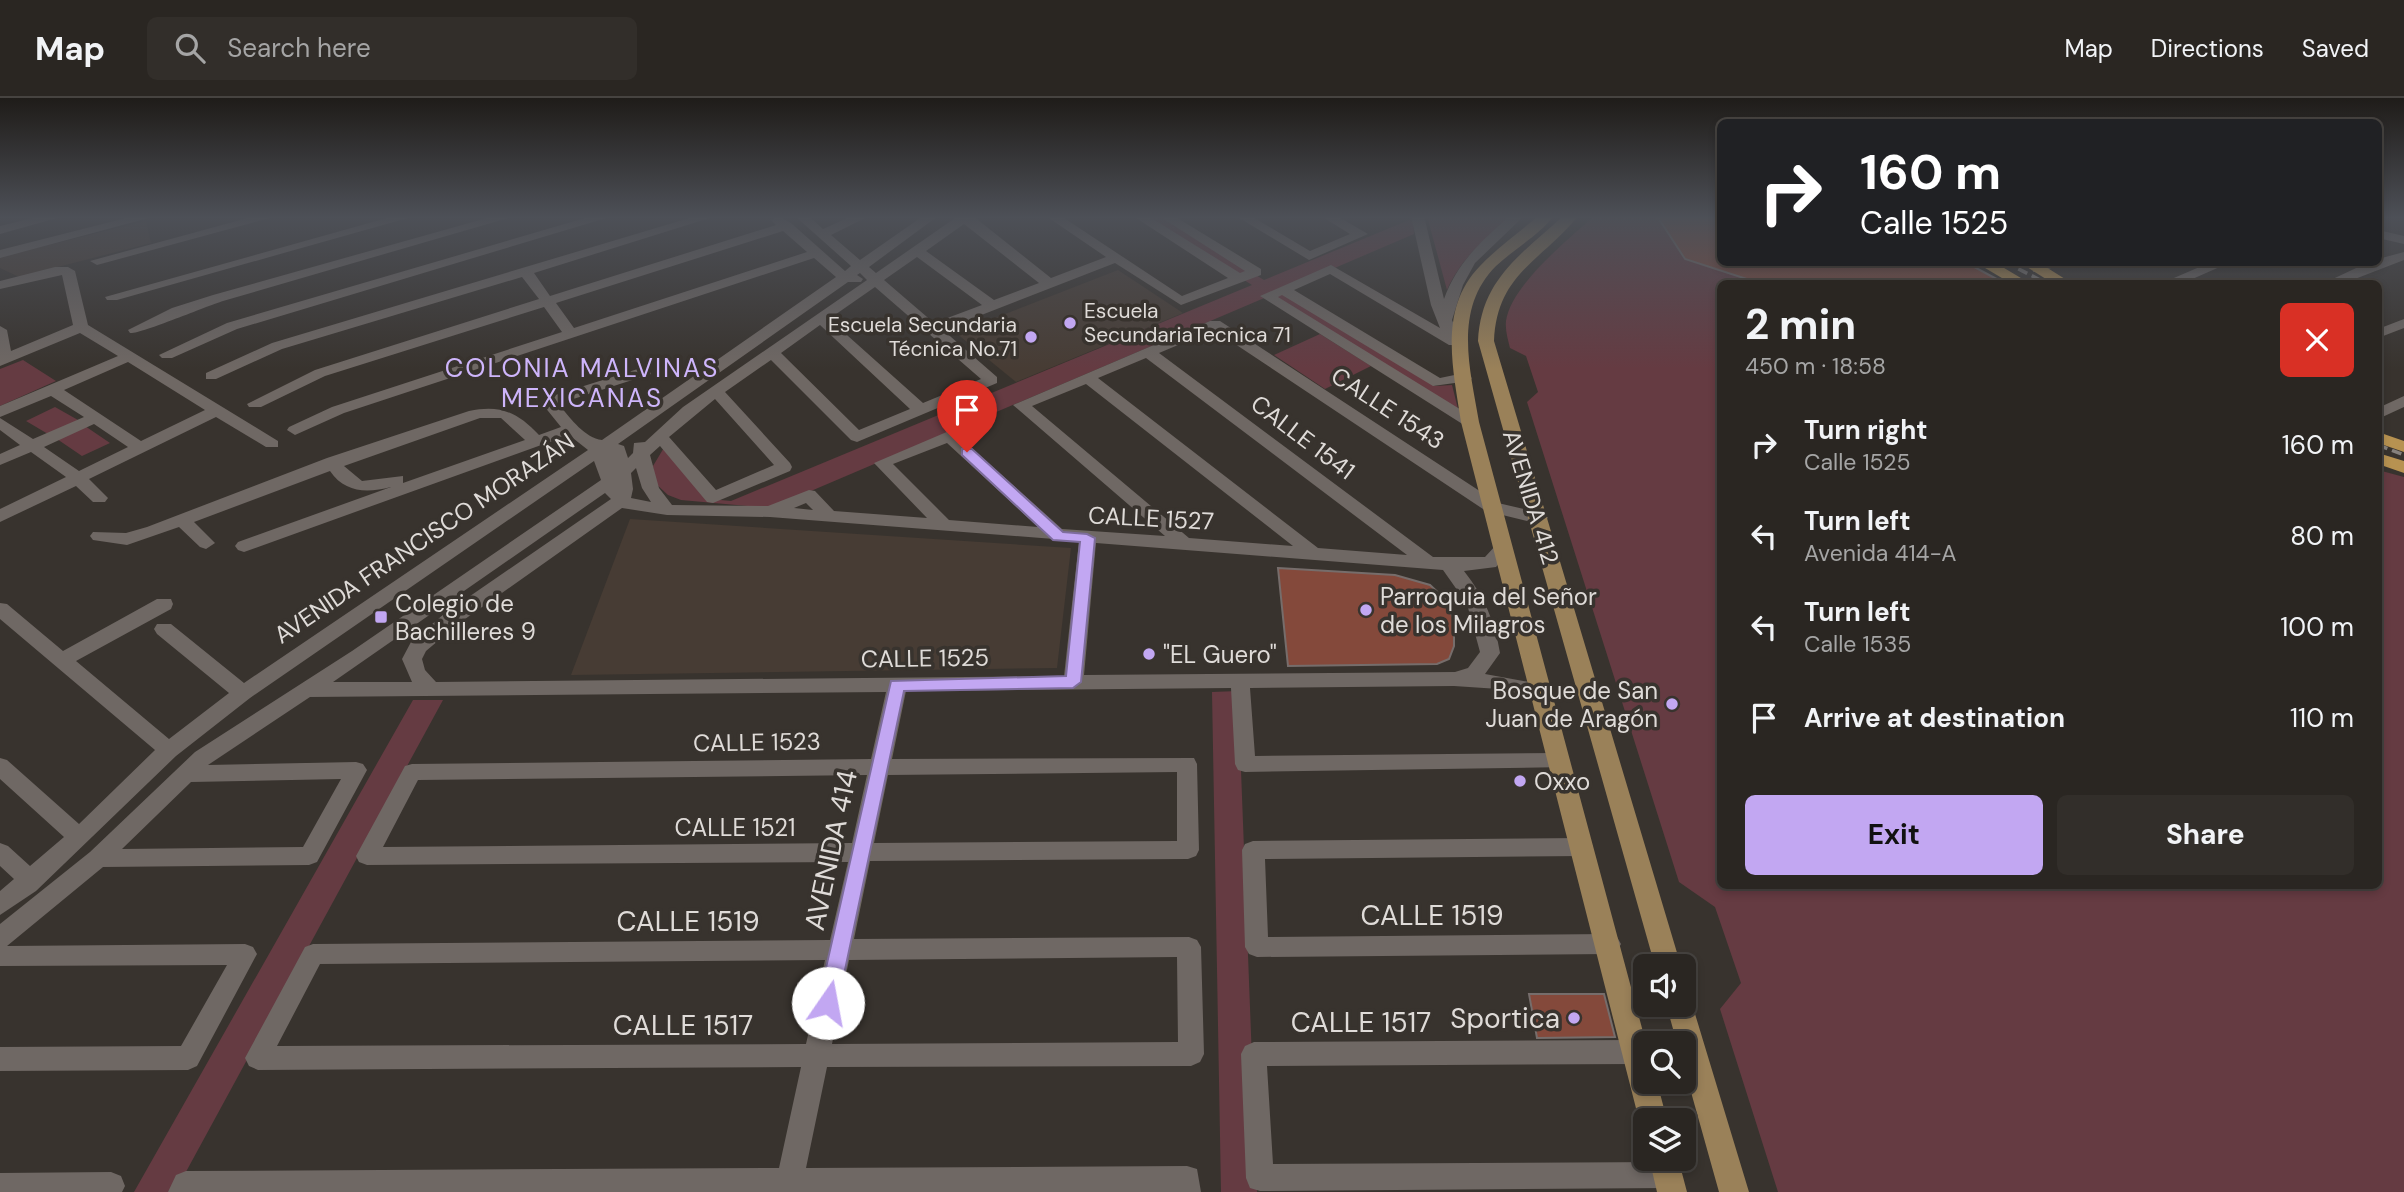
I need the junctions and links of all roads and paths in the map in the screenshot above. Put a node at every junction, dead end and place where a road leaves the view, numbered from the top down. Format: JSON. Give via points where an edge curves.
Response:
{"nodes":[{"id":1,"x":215,"y":267,"type":"edge"},
{"id":2,"x":329,"y":267,"type":"edge"},
{"id":3,"x":423,"y":267,"type":"edge"},
{"id":4,"x":474,"y":267,"type":"edge"},
{"id":5,"x":538,"y":267,"type":"edge"},
{"id":6,"x":654,"y":267,"type":"edge"},
{"id":7,"x":773,"y":267,"type":"edge"},
{"id":8,"x":832,"y":267,"type":"edge"},
{"id":9,"x":858,"y":267,"type":"edge"},
{"id":10,"x":860,"y":267,"type":"edge"},
{"id":11,"x":894,"y":267,"type":"edge"},
{"id":12,"x":940,"y":267,"type":"edge"},
{"id":13,"x":1029,"y":267,"type":"edge"},
{"id":14,"x":1093,"y":267,"type":"edge"},
{"id":15,"x":1130,"y":267,"type":"edge"},
{"id":16,"x":1220,"y":267,"type":"edge"},
{"id":17,"x":1248,"y":267,"type":"edge"},
{"id":18,"x":1428,"y":267,"type":"edge"},
{"id":19,"x":1466,"y":267,"type":"edge"},
{"id":20,"x":1491,"y":267,"type":"edge"},
{"id":21,"x":1518,"y":267,"type":"edge"},
{"id":22,"x":1992,"y":267,"type":"edge"},
{"id":23,"x":2034,"y":267,"type":"edge"},
{"id":24,"x":2212,"y":267,"type":"edge"},
{"id":25,"x":2370,"y":267,"type":"edge"},
{"id":26,"x":525,"y":271,"type":"junction"},
{"id":27,"x":844,"y":277,"type":"junction"},
{"id":28,"x":1239,"y":279,"type":"junction"},
{"id":29,"x":874,"y":280,"type":"junction"},
{"id":30,"x":2016,"y":280,"type":"edge"},
{"id":31,"x":2058,"y":280,"type":"edge"},
{"id":32,"x":2178,"y":280,"type":"edge"},
{"id":33,"x":2339,"y":280,"type":"edge"},
{"id":34,"x":3,"y":282,"type":"edge"},
{"id":35,"x":433,"y":283,"type":"junction"},
{"id":36,"x":1051,"y":284,"type":"junction"},
{"id":37,"x":1283,"y":289,"type":"junction"},
{"id":38,"x":112,"y":297,"type":"dead end"},
{"id":39,"x":548,"y":300,"type":"junction"},
{"id":40,"x":993,"y":306,"type":"junction"},
{"id":41,"x":820,"y":317,"type":"junction"},
{"id":42,"x":1445,"y":320,"type":"junction"},
{"id":43,"x":2404,"y":323,"type":"edge"},
{"id":44,"x":81,"y":327,"type":"junction"},
{"id":45,"x":932,"y":329,"type":"junction"},
{"id":46,"x":0,"y":330,"type":"edge"},
{"id":47,"x":135,"y":331,"type":"dead end"},
{"id":48,"x":2382,"y":332,"type":"edge"},
{"id":49,"x":571,"y":334,"type":"junction"},
{"id":50,"x":1455,"y":344,"type":"junction"},
{"id":51,"x":1382,"y":349,"type":"junction"},
{"id":52,"x":771,"y":352,"type":"junction"},
{"id":53,"x":1148,"y":352,"type":"junction"},
{"id":54,"x":167,"y":355,"type":"dead end"},
{"id":55,"x":128,"y":357,"type":"junction"},
{"id":56,"x":1366,"y":357,"type":"junction"},
{"id":57,"x":2,"y":360,"type":"edge"},
{"id":58,"x":646,"y":371,"type":"dead end"},
{"id":59,"x":211,"y":376,"type":"dead end"},
{"id":60,"x":1087,"y":377,"type":"junction"},
{"id":61,"x":1464,"y":379,"type":"junction"},
{"id":62,"x":52,"y":389,"type":"junction"},
{"id":63,"x":716,"y":391,"type":"junction"},
{"id":64,"x":2404,"y":401,"type":"edge"},
{"id":65,"x":254,"y":404,"type":"dead end"},
{"id":66,"x":217,"y":410,"type":"junction"},
{"id":67,"x":922,"y":411,"type":"junction"},
{"id":68,"x":0,"y":412,"type":"edge"},
{"id":69,"x":2382,"y":412,"type":"edge"},
{"id":70,"x":96,"y":418,"type":"junction"},
{"id":71,"x":1470,"y":422,"type":"junction"},
{"id":72,"x":0,"y":423,"type":"edge"},
{"id":73,"x":571,"y":429,"type":"junction"},
{"id":74,"x":295,"y":430,"type":"dead end"},
{"id":75,"x":662,"y":437,"type":"junction"},
{"id":76,"x":2382,"y":439,"type":"edge"},
{"id":77,"x":534,"y":440,"type":"junction"},
{"id":78,"x":272,"y":444,"type":"dead end"},
{"id":79,"x":604,"y":444,"type":"junction"},
{"id":80,"x":31,"y":446,"type":"junction"},
{"id":81,"x":2404,"y":447,"type":"edge"},
{"id":82,"x":141,"y":448,"type":"junction"},
{"id":83,"x":642,"y":455,"type":"junction"},
{"id":84,"x":2382,"y":459,"type":"edge"},
{"id":85,"x":0,"y":460,"type":"edge"},
{"id":86,"x":333,"y":462,"type":"junction"},
{"id":87,"x":2404,"y":467,"type":"edge"},
{"id":88,"x":617,"y":476,"type":"junction"},
{"id":89,"x":79,"y":479,"type":"junction"},
{"id":90,"x":99,"y":498,"type":"dead end"},
{"id":91,"x":622,"y":500,"type":"junction"},
{"id":92,"x":1492,"y":507,"type":"junction"},
{"id":93,"x":667,"y":510,"type":"junction"},
{"id":94,"x":770,"y":512,"type":"junction"},
{"id":95,"x":0,"y":516,"type":"edge"},
{"id":96,"x":829,"y":517,"type":"junction"},
{"id":97,"x":1539,"y":518,"type":"junction"},
{"id":98,"x":182,"y":520,"type":"junction"},
{"id":99,"x":945,"y":526,"type":"junction"},
{"id":100,"x":99,"y":536,"type":"dead end"},
{"id":101,"x":1059,"y":536,"type":"junction"},
{"id":102,"x":1087,"y":538,"type":"junction"},
{"id":103,"x":206,"y":543,"type":"dead end"},
{"id":104,"x":1185,"y":544,"type":"junction"},
{"id":105,"x":244,"y":546,"type":"dead end"},
{"id":106,"x":1503,"y":548,"type":"junction"},
{"id":107,"x":1312,"y":552,"type":"junction"},
{"id":108,"x":1437,"y":562,"type":"junction"},
{"id":109,"x":164,"y":604,"type":"dead end"},
{"id":110,"x":0,"y":609,"type":"edge"},
{"id":111,"x":451,"y":619,"type":"junction"},
{"id":112,"x":164,"y":629,"type":"dead end"},
{"id":113,"x":385,"y":639,"type":"junction"},
{"id":114,"x":62,"y":660,"type":"junction"},
{"id":115,"x":1454,"y":679,"type":"junction"},
{"id":116,"x":1240,"y":680,"type":"junction"},
{"id":117,"x":1073,"y":682,"type":"junction"},
{"id":118,"x":897,"y":686,"type":"junction"},
{"id":119,"x":430,"y":688,"type":"junction"},
{"id":120,"x":309,"y":690,"type":"junction"},
{"id":121,"x":1540,"y":691,"type":"junction"},
{"id":122,"x":243,"y":693,"type":"junction"},
{"id":123,"x":169,"y":750,"type":"junction"},
{"id":124,"x":1560,"y":761,"type":"junction"},
{"id":125,"x":0,"y":766,"type":"edge"},
{"id":126,"x":879,"y":767,"type":"junction"},
{"id":127,"x":184,"y":774,"type":"junction"},
{"id":128,"x":79,"y":837,"type":"junction"},
{"id":129,"x":1582,"y":847,"type":"junction"},
{"id":130,"x":1188,"y":850,"type":"joint"},
{"id":131,"x":0,"y":852,"type":"edge"},
{"id":132,"x":860,"y":853,"type":"junction"},
{"id":133,"x":367,"y":856,"type":"joint"},
{"id":134,"x":98,"y":858,"type":"junction"},
{"id":135,"x":28,"y":884,"type":"junction"},
{"id":136,"x":0,"y":905,"type":"edge"},
{"id":137,"x":0,"y":938,"type":"edge"},
{"id":138,"x":1609,"y":944,"type":"junction"},
{"id":139,"x":840,"y":950,"type":"junction"},
{"id":140,"x":1665,"y":954,"type":"edge"},
{"id":141,"x":0,"y":956,"type":"edge"},
{"id":142,"x":1683,"y":1017,"type":"edge"},
{"id":143,"x":1633,"y":1044,"type":"edge"},
{"id":144,"x":1633,"y":1052,"type":"edge"},
{"id":145,"x":1191,"y":1054,"type":"joint"},
{"id":146,"x":817,"y":1056,"type":"junction"},
{"id":147,"x":258,"y":1058,"type":"joint"},
{"id":148,"x":0,"y":1059,"type":"edge"},
{"id":149,"x":1668,"y":1175,"type":"edge"},
{"id":150,"x":1187,"y":1185,"type":"edge"},
{"id":151,"x":0,"y":1187,"type":"edge"},
{"id":152,"x":788,"y":1187,"type":"edge"},
{"id":153,"x":110,"y":1189,"type":"edge"},
{"id":154,"x":184,"y":1189,"type":"edge"},
{"id":155,"x":1734,"y":1192,"type":"edge"}],
"edges":[{"from":1,"to":38,"type":"street"},
{"from":2,"to":47,"type":"street","via":[[177,311]]},
{"from":3,"to":35,"type":"street"},
{"from":4,"to":35,"type":"street"},
{"from":5,"to":26,"type":"street"},
{"from":6,"to":39,"type":"street"},
{"from":7,"to":49,"type":"street"},
{"from":8,"to":27,"type":"street"},
{"from":9,"to":27,"type":"street","name":"AVENIDA FRANCISCO MORAZÁN"},
{"from":10,"to":29,"type":"street"},
{"from":11,"to":29,"type":"street"},
{"from":12,"to":40,"type":"street"},
{"from":13,"to":36,"type":"street"},
{"from":14,"to":36,"type":"street"},
{"from":15,"to":28,"type":"street","via":[[1181,301]]},
{"from":16,"to":28,"type":"street"},
{"from":17,"to":28,"type":"street","via":[[1256,272]]},
{"from":18,"to":42,"type":"street","name":"AVENIDA 412"},
{"from":19,"to":42,"type":"street","via":[[1454,285]]},
{"from":20,"to":50,"type":"main road","name":"AVENIDA 412","via":[[1475,282]]},
{"from":21,"to":97,"type":"main road","name":"AVENIDA 412","via":[[1501,283],[1485,323],[1494,372]]},
{"from":22,"to":30,"type":"highway"},
{"from":23,"to":31,"type":"highway"},
{"from":24,"to":32,"type":"street"},
{"from":25,"to":33,"type":"street"},
{"from":26,"to":35,"type":"street"},
{"from":26,"to":39,"type":"street"},
{"from":27,"to":29,"type":"street"},
{"from":27,"to":79,"type":"street","name":"AVENIDA FRANCISCO MORAZÁN"},
{"from":29,"to":41,"type":"street"},
{"from":29,"to":45,"type":"street"},
{"from":34,"to":44,"type":"street","via":[[66,270]]},
{"from":35,"to":54,"type":"street","via":[[232,326]]},
{"from":35,"to":59,"type":"street"},
{"from":36,"to":40,"type":"street"},
{"from":37,"to":50,"type":"street","via":[[1331,269]]},
{"from":37,"to":51,"type":"street"},
{"from":37,"to":56,"type":"street","via":[[1267,296]]},
{"from":39,"to":49,"type":"street"},
{"from":39,"to":65,"type":"street","via":[[320,373]]},
{"from":40,"to":45,"type":"street"},
{"from":41,"to":52,"type":"street"},
{"from":41,"to":67,"type":"street"},
{"from":42,"to":50,"type":"street","name":"AVENIDA 412"},
{"from":43,"to":48,"type":"street"},
{"from":44,"to":55,"type":"street"},
{"from":44,"to":57,"type":"street"},
{"from":45,"to":67,"type":"street","via":[[992,380]]},
{"from":46,"to":57,"type":"street"},
{"from":49,"to":74,"type":"street","via":[[338,410]]},
{"from":50,"to":61,"type":"main road","name":"AVENIDA 412"},
{"from":51,"to":56,"type":"street"},
{"from":51,"to":61,"type":"street","via":[[1438,383]]},
{"from":52,"to":63,"type":"street"},
{"from":52,"to":67,"type":"street","via":[[856,438]]},
{"from":53,"to":60,"type":"street"},
{"from":53,"to":92,"type":"street","name":"CALLE 1543","via":[[1215,324]]},
{"from":53,"to":108,"type":"street","name":"CALLE 1541"},
{"from":55,"to":62,"type":"street"},
{"from":55,"to":66,"type":"street"},
{"from":56,"to":71,"type":"street"},
{"from":58,"to":73,"type":"street","via":[[554,401],[552,406]]},
{"from":60,"to":104,"type":"street","via":[[1021,405]]},
{"from":60,"to":107,"type":"street"},
{"from":61,"to":71,"type":"main road","name":"AVENIDA 412"},
{"from":62,"to":68,"type":"street"},
{"from":62,"to":70,"type":"street"},
{"from":63,"to":75,"type":"street"},
{"from":63,"to":75,"type":"street","via":[[784,467],[713,498]]},
{"from":64,"to":69,"type":"street"},
{"from":66,"to":78,"type":"street"},
{"from":66,"to":82,"type":"street"},
{"from":70,"to":80,"type":"street"},
{"from":70,"to":82,"type":"street"},
{"from":71,"to":92,"type":"main road","name":"AVENIDA 412"},
{"from":72,"to":80,"type":"street"},
{"from":73,"to":77,"type":"street"},
{"from":73,"to":79,"type":"street"},
{"from":75,"to":83,"type":"street"},
{"from":76,"to":81,"type":"highway"},
{"from":77,"to":86,"type":"street","via":[[367,487],[341,477]]},
{"from":77,"to":86,"type":"street","via":[[510,416],[486,413]]},
{"from":77,"to":105,"type":"street"},
{"from":79,"to":83,"type":"street","via":[[639,443]]},
{"from":79,"to":88,"type":"street"},
{"from":79,"to":122,"type":"street","name":"AVENIDA FRANCISCO MORAZÁN"},
{"from":80,"to":85,"type":"street"},
{"from":80,"to":89,"type":"street"},
{"from":82,"to":89,"type":"street"},
{"from":83,"to":88,"type":"street"},
{"from":83,"to":93,"type":"street","via":[[645,481]]},
{"from":84,"to":87,"type":"highway"},
{"from":86,"to":98,"type":"street"},
{"from":88,"to":91,"type":"street","via":[[614,493]]},
{"from":88,"to":113,"type":"street"},
{"from":89,"to":90,"type":"street"},
{"from":89,"to":95,"type":"street"},
{"from":91,"to":93,"type":"street","name":"CALLE 1527","via":[[637,507]]},
{"from":91,"to":111,"type":"street"},
{"from":92,"to":97,"type":"street","name":"CALLE 1543"},
{"from":92,"to":106,"type":"main road","name":"AVENIDA 412"},
{"from":93,"to":94,"type":"street","name":"CALLE 1527"},
{"from":94,"to":96,"type":"street","name":"CALLE 1527"},
{"from":94,"to":96,"type":"street","via":[[809,495]]},
{"from":96,"to":99,"type":"street","name":"CALLE 1527"},
{"from":97,"to":140,"type":"main road","name":"AVENIDA 412"},
{"from":98,"to":100,"type":"street","via":[[127,539]]},
{"from":98,"to":103,"type":"street"},
{"from":99,"to":101,"type":"street","name":"CALLE 1527"},
{"from":99,"to":101,"type":"street","via":[[882,463],[949,436]]},
{"from":101,"to":102,"type":"street","name":"CALLE 1527"},
{"from":102,"to":104,"type":"street","name":"CALLE 1527"},
{"from":102,"to":117,"type":"street"},
{"from":104,"to":107,"type":"street","name":"CALLE 1527"},
{"from":106,"to":108,"type":"street","name":"CALLE 1527","via":[[1490,563]]},
{"from":106,"to":121,"type":"main road","name":"AVENIDA 412"},
{"from":107,"to":108,"type":"street","name":"CALLE 1527"},
{"from":108,"to":115,"type":"street","name":"CALLE 1541","via":[[1478,601],[1488,632],[1490,653],[1475,673]]},
{"from":109,"to":114,"type":"street"},
{"from":110,"to":114,"type":"street"},
{"from":111,"to":113,"type":"street"},
{"from":111,"to":119,"type":"street","via":[[418,647],[412,659],[416,673]]},
{"from":112,"to":122,"type":"street"},
{"from":113,"to":120,"type":"street"},
{"from":114,"to":123,"type":"street"},
{"from":115,"to":116,"type":"street","name":"CALLE 1525"},
{"from":115,"to":121,"type":"street","name":"CALLE 1525","via":[[1499,681]]},
{"from":116,"to":117,"type":"street","name":"CALLE 1525"},
{"from":116,"to":124,"type":"street","via":[[1245,764]]},
{"from":117,"to":118,"type":"street","name":"CALLE 1525"},
{"from":118,"to":119,"type":"street","name":"CALLE 1525"},
{"from":118,"to":126,"type":"street","name":"AVENIDA 414"},
{"from":119,"to":120,"type":"street","name":"CALLE 1525"},
{"from":120,"to":127,"type":"street","via":[[222,744]]},
{"from":121,"to":124,"type":"main road","name":"AVENIDA 412"},
{"from":122,"to":123,"type":"street","name":"AVENIDA FRANCISCO MORAZÁN"},
{"from":123,"to":128,"type":"street","name":"AVENIDA FRANCISCO MORAZÁN"},
{"from":124,"to":129,"type":"main road","name":"AVENIDA 412"},
{"from":125,"to":128,"type":"street"},
{"from":126,"to":130,"type":"street","name":"CALLE 1523","via":[[1187,764]]},
{"from":126,"to":132,"type":"street","name":"AVENIDA 414"},
{"from":126,"to":133,"type":"street","name":"CALLE 1523","via":[[412,772]]},
{"from":127,"to":134,"type":"street"},
{"from":127,"to":134,"type":"street","via":[[356,771],[309,856]]},
{"from":128,"to":135,"type":"street","name":"AVENIDA FRANCISCO MORAZÁN"},
{"from":129,"to":138,"type":"main road","name":"AVENIDA 412"},
{"from":129,"to":138,"type":"street","name":"CALLE 1519","via":[[1253,850],[1256,947]]},
{"from":130,"to":132,"type":"street","name":"CALLE 1521"},
{"from":131,"to":135,"type":"street"},
{"from":132,"to":133,"type":"street","name":"CALLE 1521"},
{"from":132,"to":139,"type":"street","name":"AVENIDA 414"},
{"from":134,"to":137,"type":"street"},
{"from":135,"to":136,"type":"street","name":"AVENIDA FRANCISCO MORAZÁN"},
{"from":138,"to":143,"type":"main road","name":"AVENIDA 412"},
{"from":139,"to":145,"type":"street","name":"CALLE 1519","via":[[1189,947]]},
{"from":139,"to":146,"type":"street","name":"AVENIDA 414"},
{"from":139,"to":147,"type":"street","name":"CALLE 1519","via":[[313,954]]},
{"from":141,"to":148,"type":"street","via":[[245,954],[188,1058]]},
{"from":142,"to":155,"type":"main road"},
{"from":144,"to":149,"type":"street","name":"CALLE 1517","via":[[1254,1054],[1260,1178]]},
{"from":145,"to":146,"type":"street","name":"CALLE 1517"},
{"from":146,"to":147,"type":"street","name":"CALLE 1517"},
{"from":146,"to":152,"type":"street","name":"AVENIDA 414"},
{"from":150,"to":152,"type":"street"},
{"from":151,"to":153,"type":"street"},
{"from":152,"to":154,"type":"street"}]}
